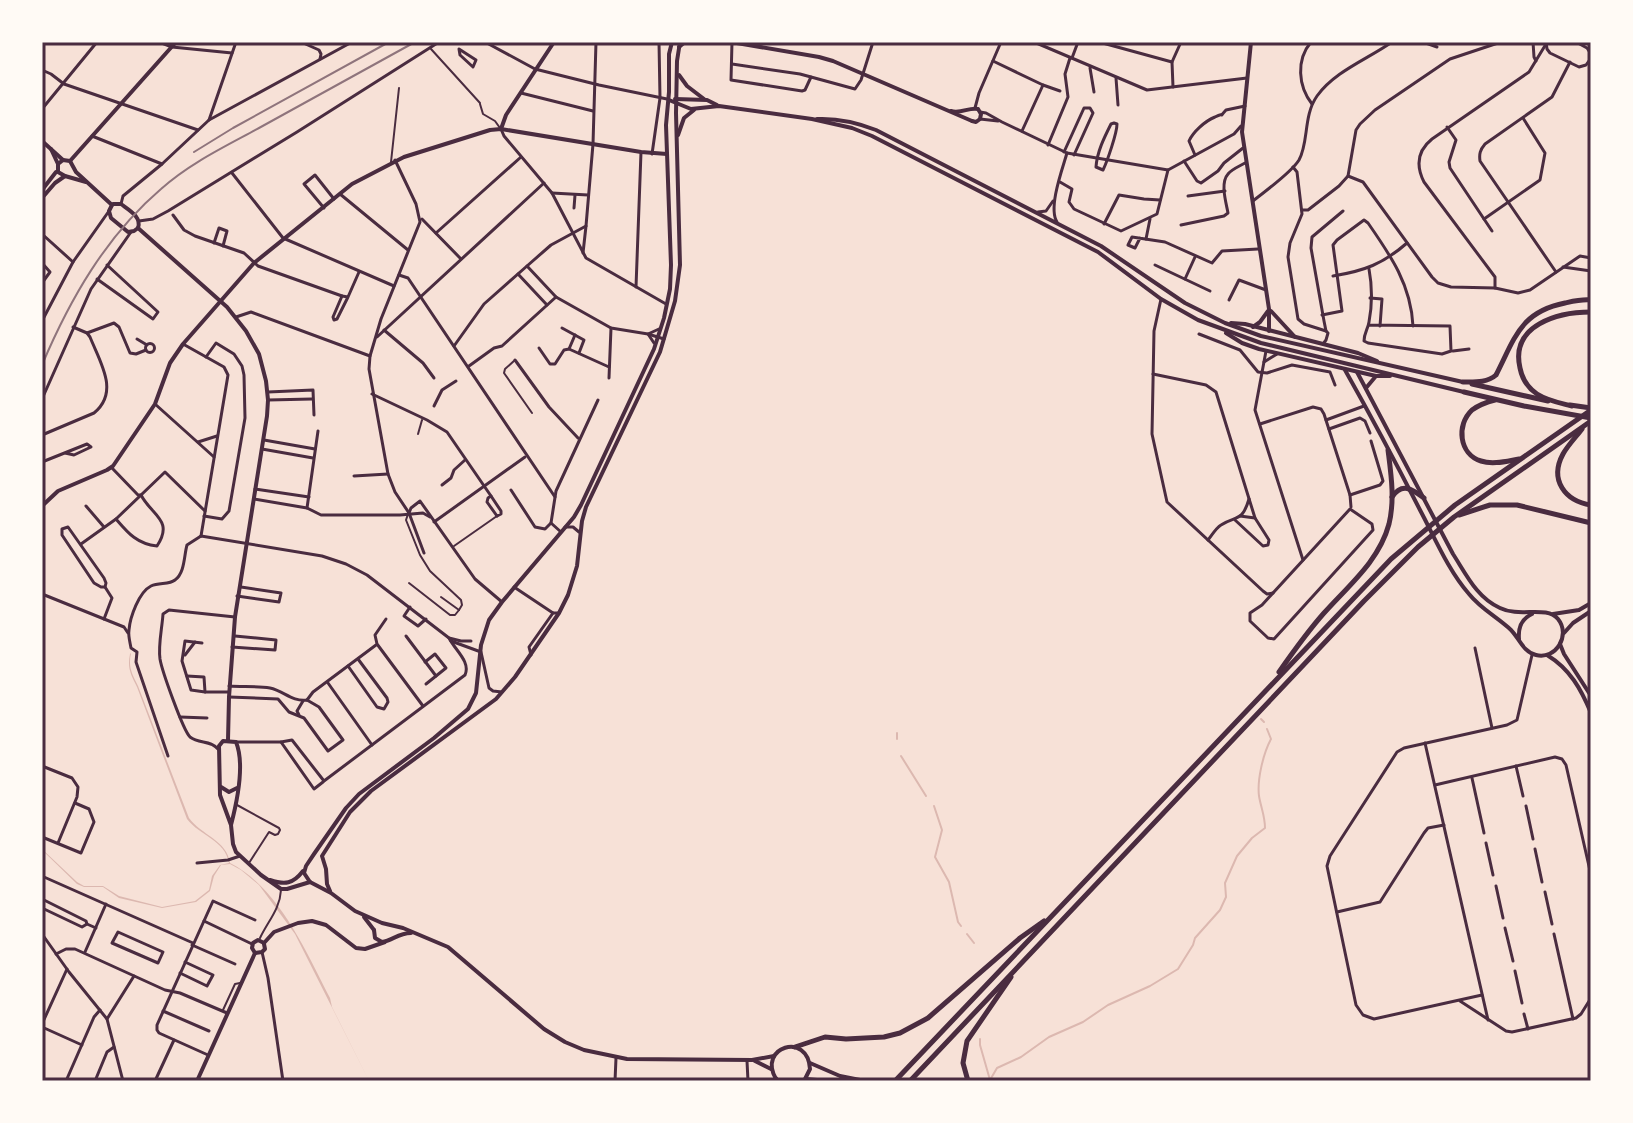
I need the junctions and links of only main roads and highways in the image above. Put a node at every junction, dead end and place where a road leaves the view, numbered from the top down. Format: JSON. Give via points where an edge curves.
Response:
{"nodes":[{"id":1,"x":554,"y":42,"type":"edge"},
{"id":2,"x":672,"y":42,"type":"edge"},
{"id":3,"x":731,"y":42,"type":"edge"},
{"id":4,"x":1251,"y":42,"type":"edge"},
{"id":5,"x":174,"y":44,"type":"edge"},
{"id":6,"x":681,"y":44,"type":"edge"},
{"id":7,"x":778,"y":46,"type":"edge"},
{"id":8,"x":678,"y":71,"type":"junction"},
{"id":9,"x":669,"y":100,"type":"junction"},
{"id":10,"x":707,"y":100,"type":"junction"},
{"id":11,"x":676,"y":101,"type":"junction"},
{"id":12,"x":719,"y":106,"type":"junction"},
{"id":13,"x":695,"y":109,"type":"junction"},
{"id":14,"x":945,"y":109,"type":"junction"},
{"id":15,"x":975,"y":110,"type":"junction"},
{"id":16,"x":812,"y":119,"type":"junction"},
{"id":17,"x":972,"y":121,"type":"junction"},
{"id":18,"x":860,"y":123,"type":"junction"},
{"id":19,"x":501,"y":129,"type":"junction"},
{"id":20,"x":857,"y":131,"type":"junction"},
{"id":21,"x":677,"y":137,"type":"junction"},
{"id":22,"x":42,"y":141,"type":"edge"},
{"id":23,"x":51,"y":149,"type":"junction"},
{"id":24,"x":676,"y":150,"type":"junction"},
{"id":25,"x":667,"y":154,"type":"junction"},
{"id":26,"x":63,"y":160,"type":"junction"},
{"id":27,"x":70,"y":161,"type":"junction"},
{"id":28,"x":57,"y":167,"type":"junction"},
{"id":29,"x":73,"y":167,"type":"junction"},
{"id":30,"x":66,"y":176,"type":"junction"},
{"id":31,"x":88,"y":183,"type":"junction"},
{"id":32,"x":42,"y":190,"type":"edge"},
{"id":33,"x":42,"y":198,"type":"edge"},
{"id":34,"x":112,"y":205,"type":"junction"},
{"id":35,"x":1046,"y":217,"type":"junction"},
{"id":36,"x":1036,"y":221,"type":"junction"},
{"id":37,"x":138,"y":228,"type":"junction"},
{"id":38,"x":1591,"y":300,"type":"edge"},
{"id":39,"x":220,"y":301,"type":"junction"},
{"id":40,"x":1269,"y":309,"type":"junction"},
{"id":41,"x":1591,"y":312,"type":"edge"},
{"id":42,"x":1225,"y":323,"type":"junction"},
{"id":43,"x":1253,"y":327,"type":"junction"},
{"id":44,"x":1221,"y":329,"type":"junction"},
{"id":45,"x":1269,"y":331,"type":"junction"},
{"id":46,"x":662,"y":338,"type":"junction"},
{"id":47,"x":1268,"y":338,"type":"junction"},
{"id":48,"x":1297,"y":338,"type":"junction"},
{"id":49,"x":1267,"y":344,"type":"junction"},
{"id":50,"x":1263,"y":350,"type":"junction"},
{"id":51,"x":1346,"y":350,"type":"junction"},
{"id":52,"x":1349,"y":356,"type":"junction"},
{"id":53,"x":1344,"y":363,"type":"junction"},
{"id":54,"x":1385,"y":364,"type":"junction"},
{"id":55,"x":1353,"y":365,"type":"junction"},
{"id":56,"x":1342,"y":369,"type":"junction"},
{"id":57,"x":1357,"y":372,"type":"junction"},
{"id":58,"x":1398,"y":375,"type":"junction"},
{"id":59,"x":1376,"y":376,"type":"junction"},
{"id":60,"x":1463,"y":382,"type":"junction"},
{"id":61,"x":1366,"y":388,"type":"junction"},
{"id":62,"x":1464,"y":392,"type":"joint"},
{"id":63,"x":1496,"y":399,"type":"junction"},
{"id":64,"x":1373,"y":402,"type":"junction"},
{"id":65,"x":1365,"y":406,"type":"junction"},
{"id":66,"x":1572,"y":406,"type":"junction"},
{"id":67,"x":1591,"y":409,"type":"edge"},
{"id":68,"x":1589,"y":421,"type":"edge"},
{"id":69,"x":1388,"y":450,"type":"junction"},
{"id":70,"x":1520,"y":459,"type":"junction"},
{"id":71,"x":1409,"y":488,"type":"junction"},
{"id":72,"x":1392,"y":497,"type":"junction"},
{"id":73,"x":1424,"y":498,"type":"junction"},
{"id":74,"x":43,"y":503,"type":"edge"},
{"id":75,"x":1591,"y":505,"type":"edge"},
{"id":76,"x":1454,"y":517,"type":"junction"},
{"id":77,"x":1591,"y":523,"type":"edge"},
{"id":78,"x":1591,"y":603,"type":"edge"},
{"id":79,"x":1591,"y":611,"type":"edge"},
{"id":80,"x":1534,"y":612,"type":"junction"},
{"id":81,"x":1551,"y":614,"type":"junction"},
{"id":82,"x":1563,"y":635,"type":"junction"},
{"id":83,"x":1520,"y":640,"type":"junction"},
{"id":84,"x":1560,"y":644,"type":"junction"},
{"id":85,"x":1547,"y":655,"type":"junction"},
{"id":86,"x":1269,"y":686,"type":"junction"},
{"id":87,"x":1591,"y":696,"type":"edge"},
{"id":88,"x":1591,"y":713,"type":"edge"},
{"id":89,"x":228,"y":740,"type":"junction"},
{"id":90,"x":239,"y":784,"type":"junction"},
{"id":91,"x":219,"y":786,"type":"junction"},
{"id":92,"x":231,"y":825,"type":"junction"},
{"id":93,"x":310,"y":862,"type":"junction"},
{"id":94,"x":325,"y":866,"type":"junction"},
{"id":95,"x":305,"y":869,"type":"junction"},
{"id":96,"x":326,"y":876,"type":"junction"},
{"id":97,"x":267,"y":880,"type":"junction"},
{"id":98,"x":311,"y":882,"type":"junction"},
{"id":99,"x":331,"y":893,"type":"junction"},
{"id":100,"x":1053,"y":914,"type":"junction"},
{"id":101,"x":362,"y":915,"type":"junction"},
{"id":102,"x":385,"y":924,"type":"junction"},
{"id":103,"x":374,"y":933,"type":"junction"},
{"id":104,"x":413,"y":933,"type":"junction"},
{"id":105,"x":388,"y":940,"type":"junction"},
{"id":106,"x":261,"y":942,"type":"junction"},
{"id":107,"x":369,"y":947,"type":"junction"},
{"id":108,"x":255,"y":953,"type":"junction"},
{"id":109,"x":1021,"y":963,"type":"junction"},
{"id":110,"x":795,"y":1047,"type":"junction"},
{"id":111,"x":774,"y":1056,"type":"junction"},
{"id":112,"x":750,"y":1060,"type":"junction"},
{"id":113,"x":810,"y":1063,"type":"junction"},
{"id":114,"x":771,"y":1069,"type":"junction"},
{"id":115,"x":777,"y":1080,"type":"edge"},
{"id":116,"x":805,"y":1080,"type":"edge"},
{"id":117,"x":197,"y":1081,"type":"edge"},
{"id":118,"x":828,"y":1081,"type":"edge"},
{"id":119,"x":864,"y":1081,"type":"edge"},
{"id":120,"x":895,"y":1081,"type":"edge"},
{"id":121,"x":910,"y":1081,"type":"edge"},
{"id":122,"x":968,"y":1081,"type":"edge"}],
"edges":[{"from":1,"to":19,"type":"main road"},
{"from":2,"to":9,"type":"main road"},
{"from":3,"to":7,"type":"main road"},
{"from":4,"to":40,"type":"main road","via":[[1242,137]]},
{"from":5,"to":27,"type":"main road"},
{"from":6,"to":8,"type":"main road"},
{"from":7,"to":14,"type":"main road","via":[[863,73]]},
{"from":8,"to":10,"type":"main road","via":[[687,86]]},
{"from":8,"to":11,"type":"main road"},
{"from":9,"to":11,"type":"main road"},
{"from":9,"to":25,"type":"main road"},
{"from":10,"to":11,"type":"main road"},
{"from":10,"to":12,"type":"main road"},
{"from":11,"to":13,"type":"main road"},
{"from":11,"to":21,"type":"main road"},
{"from":12,"to":13,"type":"main road"},
{"from":12,"to":16,"type":"main road"},
{"from":13,"to":21,"type":"main road","via":[[684,118]]},
{"from":14,"to":15,"type":"main road"},
{"from":14,"to":17,"type":"main road"},
{"from":15,"to":17,"type":"main road","via":[[968,118]]},
{"from":15,"to":17,"type":"main road","via":[[980,119]]},
{"from":16,"to":18,"type":"main road"},
{"from":16,"to":20,"type":"main road"},
{"from":18,"to":20,"type":"main road"},
{"from":18,"to":35,"type":"main road"},
{"from":19,"to":25,"type":"main road"},
{"from":19,"to":39,"type":"main road","via":[[393,162],[352,184],[254,263]]},
{"from":20,"to":36,"type":"main road"},
{"from":21,"to":24,"type":"main road"},
{"from":22,"to":23,"type":"main road"},
{"from":23,"to":26,"type":"main road"},
{"from":23,"to":28,"type":"main road"},
{"from":24,"to":25,"type":"main road"},
{"from":24,"to":46,"type":"main road","via":[[680,265]]},
{"from":25,"to":46,"type":"main road","via":[[671,265]]},
{"from":26,"to":27,"type":"main road"},
{"from":26,"to":28,"type":"main road"},
{"from":27,"to":29,"type":"main road"},
{"from":28,"to":30,"type":"main road"},
{"from":28,"to":32,"type":"main road"},
{"from":29,"to":30,"type":"main road"},
{"from":29,"to":31,"type":"main road"},
{"from":30,"to":31,"type":"main road"},
{"from":30,"to":33,"type":"main road"},
{"from":31,"to":34,"type":"main road"},
{"from":34,"to":37,"type":"main road","via":[[123,205],[138,219]]},
{"from":34,"to":37,"type":"main road","via":[[111,218],[129,231]]},
{"from":35,"to":36,"type":"main road"},
{"from":35,"to":42,"type":"main road"},
{"from":36,"to":44,"type":"main road","via":[[1098,252],[1161,299]]},
{"from":37,"to":39,"type":"main road"},
{"from":38,"to":60,"type":"highway","via":[[1534,314],[1523,323],[1496,375]]},
{"from":39,"to":74,"type":"main road","via":[[170,363],[155,404],[112,468]]},
{"from":39,"to":89,"type":"main road","via":[[259,354],[268,392],[237,596]]},
{"from":40,"to":43,"type":"main road"},
{"from":40,"to":45,"type":"main road"},
{"from":40,"to":48,"type":"main road"},
{"from":41,"to":66,"type":"highway","via":[[1538,323],[1519,349],[1519,366],[1531,389]]},
{"from":42,"to":43,"type":"main road"},
{"from":42,"to":47,"type":"main road"},
{"from":43,"to":45,"type":"main road"},
{"from":44,"to":49,"type":"main road"},
{"from":44,"to":50,"type":"main road"},
{"from":45,"to":47,"type":"main road"},
{"from":45,"to":48,"type":"main road"},
{"from":46,"to":93,"type":"main road","via":[[581,505],[489,620],[476,693],[464,714],[359,794]]},
{"from":46,"to":94,"type":"main road","via":[[586,507],[568,595],[531,655],[502,692],[350,812],[324,851]]},
{"from":47,"to":49,"type":"main road"},
{"from":47,"to":52,"type":"main road"},
{"from":48,"to":51,"type":"main road"},
{"from":49,"to":50,"type":"main road"},
{"from":49,"to":53,"type":"main road"},
{"from":50,"to":56,"type":"main road"},
{"from":51,"to":52,"type":"main road"},
{"from":51,"to":54,"type":"main road"},
{"from":52,"to":53,"type":"main road"},
{"from":52,"to":54,"type":"main road"},
{"from":52,"to":55,"type":"main road"},
{"from":53,"to":55,"type":"main road"},
{"from":53,"to":56,"type":"main road"},
{"from":54,"to":60,"type":"main road"},
{"from":55,"to":57,"type":"main road"},
{"from":55,"to":58,"type":"main road"},
{"from":56,"to":57,"type":"main road"},
{"from":56,"to":65,"type":"main road"},
{"from":57,"to":59,"type":"main road"},
{"from":57,"to":61,"type":"main road"},
{"from":58,"to":59,"type":"main road"},
{"from":58,"to":62,"type":"main road"},
{"from":59,"to":61,"type":"main road"},
{"from":60,"to":66,"type":"highway"},
{"from":61,"to":64,"type":"main road"},
{"from":62,"to":63,"type":"highway"},
{"from":63,"to":68,"type":"highway"},
{"from":63,"to":70,"type":"highway","via":[[1469,413],[1462,425],[1464,446],[1479,461]]},
{"from":64,"to":65,"type":"main road"},
{"from":64,"to":73,"type":"main road"},
{"from":65,"to":69,"type":"main road"},
{"from":66,"to":67,"type":"highway"},
{"from":67,"to":70,"type":"highway"},
{"from":68,"to":75,"type":"highway","via":[[1558,469],[1567,495]]},
{"from":68,"to":76,"type":"highway"},
{"from":69,"to":71,"type":"main road"},
{"from":69,"to":72,"type":"highway"},
{"from":70,"to":86,"type":"highway","via":[[1412,540]]},
{"from":71,"to":72,"type":"highway"},
{"from":71,"to":73,"type":"highway"},
{"from":71,"to":83,"type":"main road","via":[[1471,597]]},
{"from":72,"to":86,"type":"highway","via":[[1383,540],[1371,561]]},
{"from":73,"to":80,"type":"main road","via":[[1474,587],[1492,604],[1513,613]]},
{"from":76,"to":77,"type":"highway","via":[[1490,505],[1517,505]]},
{"from":76,"to":109,"type":"highway","via":[[1364,601]]},
{"from":78,"to":81,"type":"main road"},
{"from":79,"to":82,"type":"main road"},
{"from":80,"to":81,"type":"main road"},
{"from":80,"to":83,"type":"main road","via":[[1523,621]]},
{"from":81,"to":82,"type":"main road"},
{"from":82,"to":84,"type":"main road"},
{"from":83,"to":85,"type":"main road","via":[[1532,654]]},
{"from":84,"to":85,"type":"main road"},
{"from":84,"to":87,"type":"main road"},
{"from":85,"to":88,"type":"main road","via":[[1569,672]]},
{"from":86,"to":100,"type":"highway"},
{"from":89,"to":90,"type":"main road","via":[[238,747]]},
{"from":89,"to":91,"type":"main road","via":[[218,749]]},
{"from":90,"to":91,"type":"main road","via":[[229,792]]},
{"from":90,"to":92,"type":"main road"},
{"from":91,"to":92,"type":"main road"},
{"from":92,"to":97,"type":"main road","via":[[237,857]]},
{"from":93,"to":94,"type":"main road"},
{"from":93,"to":95,"type":"main road"},
{"from":94,"to":96,"type":"main road"},
{"from":95,"to":97,"type":"main road","via":[[293,882]]},
{"from":95,"to":98,"type":"main road"},
{"from":96,"to":98,"type":"main road"},
{"from":96,"to":99,"type":"main road"},
{"from":97,"to":98,"type":"main road","via":[[281,889]]},
{"from":98,"to":99,"type":"main road"},
{"from":99,"to":101,"type":"main road"},
{"from":100,"to":110,"type":"highway","via":[[914,1027],[872,1039],[825,1037]]},
{"from":100,"to":120,"type":"highway"},
{"from":101,"to":102,"type":"main road"},
{"from":101,"to":103,"type":"main road"},
{"from":102,"to":103,"type":"main road","via":[[376,926]]},
{"from":102,"to":104,"type":"main road"},
{"from":102,"to":105,"type":"main road","via":[[392,933]]},
{"from":103,"to":105,"type":"main road","via":[[379,941]]},
{"from":103,"to":107,"type":"main road"},
{"from":104,"to":105,"type":"main road"},
{"from":104,"to":112,"type":"main road","via":[[455,952],[544,1029],[584,1050],[616,1058]]},
{"from":105,"to":107,"type":"main road"},
{"from":106,"to":107,"type":"main road","via":[[312,921],[356,948]]},
{"from":106,"to":108,"type":"main road","via":[[252,944]]},
{"from":106,"to":108,"type":"main road","via":[[265,947]]},
{"from":108,"to":117,"type":"main road"},
{"from":109,"to":121,"type":"highway"},
{"from":109,"to":122,"type":"highway","via":[[967,1041],[963,1063]]},
{"from":110,"to":111,"type":"main road"},
{"from":110,"to":113,"type":"main road"},
{"from":111,"to":112,"type":"main road"},
{"from":111,"to":114,"type":"main road"},
{"from":112,"to":114,"type":"main road"},
{"from":113,"to":116,"type":"main road"},
{"from":113,"to":119,"type":"main road"},
{"from":114,"to":115,"type":"main road"},
{"from":116,"to":118,"type":"main road"}]}
